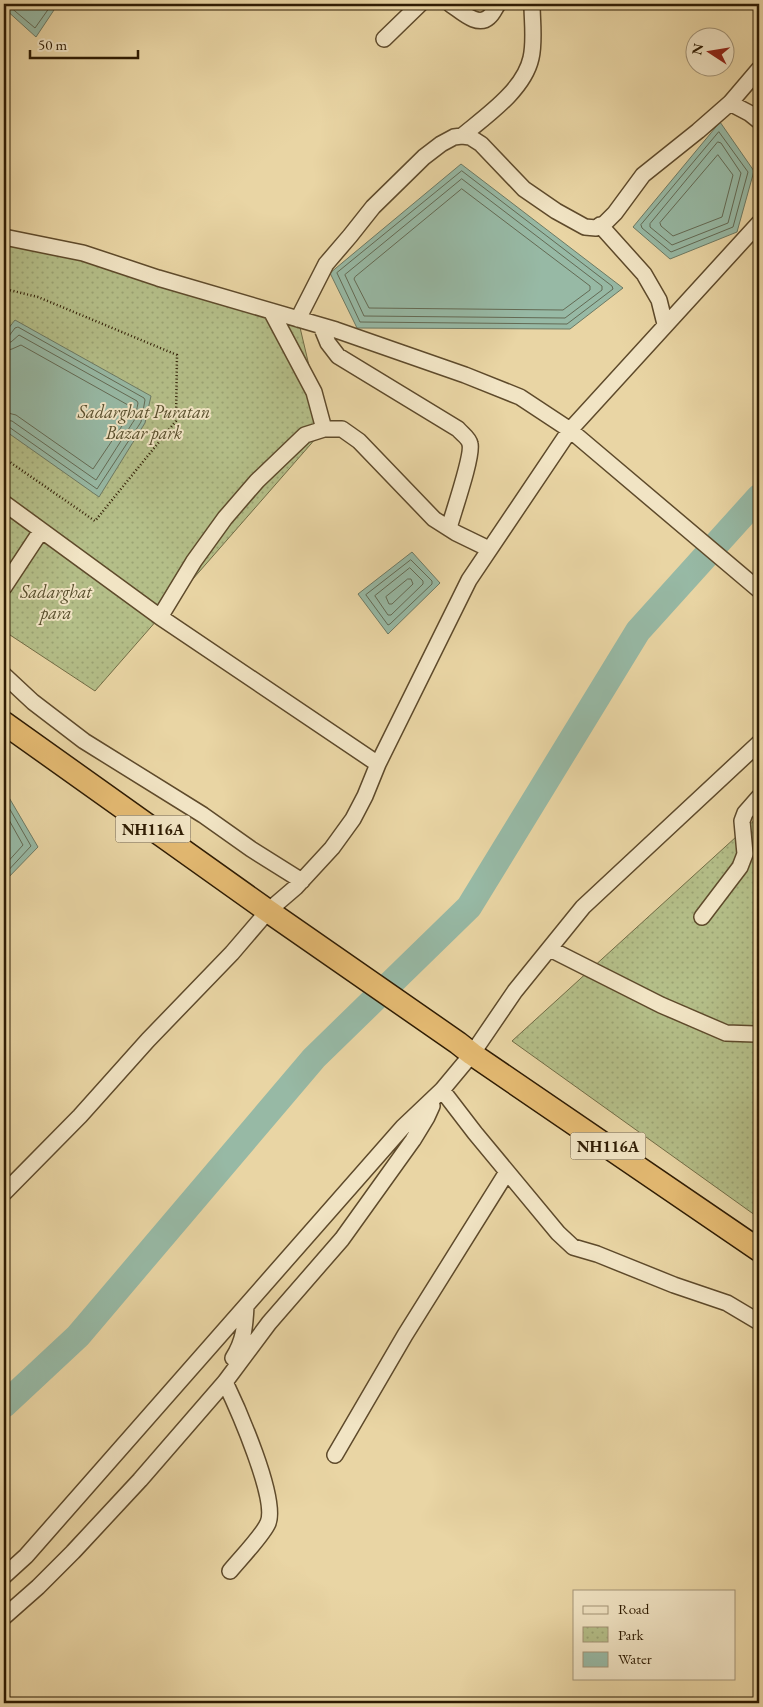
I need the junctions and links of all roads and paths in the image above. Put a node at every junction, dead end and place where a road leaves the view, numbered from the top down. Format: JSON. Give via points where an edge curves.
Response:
{"nodes":[{"id":1,"x":420,"y":4,"type":"edge"},
{"id":2,"x":450,"y":4,"type":"edge"},
{"id":3,"x":498,"y":4,"type":"edge"},
{"id":4,"x":532,"y":4,"type":"edge"},
{"id":5,"x":384,"y":39,"type":"dead end"},
{"id":6,"x":759,"y":69,"type":"edge"},
{"id":7,"x":730,"y":103,"type":"junction"},
{"id":8,"x":759,"y":121,"type":"edge"},
{"id":9,"x":462,"y":136,"type":"junction"},
{"id":10,"x":759,"y":222,"type":"edge"},
{"id":11,"x":600,"y":225,"type":"junction"},
{"id":12,"x":4,"y":237,"type":"edge"},
{"id":13,"x":4,"y":298,"type":"edge"},
{"id":14,"x":271,"y":311,"type":"junction"},
{"id":15,"x":298,"y":319,"type":"junction"},
{"id":16,"x":665,"y":324,"type":"junction"},
{"id":17,"x":321,"y":326,"type":"junction"},
{"id":18,"x":324,"y":429,"type":"junction"},
{"id":19,"x":570,"y":430,"type":"junction"},
{"id":20,"x":4,"y":458,"type":"edge"},
{"id":21,"x":4,"y":504,"type":"edge"},
{"id":22,"x":449,"y":528,"type":"junction"},
{"id":23,"x":41,"y":531,"type":"junction"},
{"id":24,"x":489,"y":549,"type":"junction"},
{"id":25,"x":4,"y":587,"type":"edge"},
{"id":26,"x":759,"y":590,"type":"edge"},
{"id":27,"x":160,"y":617,"type":"junction"},
{"id":28,"x":4,"y":675,"type":"edge"},
{"id":29,"x":4,"y":723,"type":"edge"},
{"id":30,"x":759,"y":742,"type":"edge"},
{"id":31,"x":378,"y":764,"type":"junction"},
{"id":32,"x":759,"y":797,"type":"edge"},
{"id":33,"x":302,"y":881,"type":"junction"},
{"id":34,"x":268,"y":911,"type":"junction"},
{"id":35,"x":702,"y":917,"type":"dead end"},
{"id":36,"x":550,"y":949,"type":"junction"},
{"id":37,"x":759,"y":1032,"type":"edge"},
{"id":38,"x":465,"y":1048,"type":"junction"},
{"id":39,"x":439,"y":1094,"type":"junction"},
{"id":40,"x":507,"y":1172,"type":"junction"},
{"id":41,"x":4,"y":1193,"type":"edge"},
{"id":42,"x":759,"y":1250,"type":"edge"},
{"id":43,"x":246,"y":1306,"type":"junction"},
{"id":44,"x":759,"y":1322,"type":"edge"},
{"id":45,"x":222,"y":1385,"type":"junction"},
{"id":46,"x":335,"y":1455,"type":"dead end"},
{"id":47,"x":230,"y":1572,"type":"dead end"},
{"id":48,"x":4,"y":1576,"type":"edge"},
{"id":49,"x":4,"y":1617,"type":"edge"}],
"edges":[{"from":1,"to":5,"type":"street"},
{"from":2,"to":3,"type":"street","via":[[479,21],[490,17]]},
{"from":4,"to":9,"type":"street","via":[[532,56],[527,70],[504,102]]},
{"from":6,"to":7,"type":"street"},
{"from":7,"to":8,"type":"street"},
{"from":7,"to":11,"type":"street","via":[[644,175],[615,213]]},
{"from":9,"to":11,"type":"street","via":[[481,144],[524,189],[556,211],[585,227]]},
{"from":9,"to":15,"type":"street","via":[[441,144],[424,157],[374,207],[326,264]]},
{"from":10,"to":16,"type":"street"},
{"from":11,"to":16,"type":"street","via":[[644,274],[659,300]]},
{"from":12,"to":14,"type":"street","via":[[83,253]]},
{"from":13,"to":20,"type":"path","via":[[9,290],[38,296],[177,355],[176,421],[95,521]]},
{"from":14,"to":15,"type":"street"},
{"from":14,"to":18,"type":"street","via":[[314,392]]},
{"from":15,"to":17,"type":"street"},
{"from":16,"to":19,"type":"street"},
{"from":17,"to":19,"type":"street","via":[[520,397]]},
{"from":17,"to":22,"type":"street","via":[[338,356],[458,430],[470,442]]},
{"from":18,"to":22,"type":"street","via":[[342,429],[359,441],[434,518]]},
{"from":18,"to":27,"type":"street","via":[[305,435],[257,481],[194,561]]},
{"from":19,"to":24,"type":"street"},
{"from":19,"to":26,"type":"street"},
{"from":21,"to":23,"type":"street"},
{"from":22,"to":24,"type":"street"},
{"from":23,"to":25,"type":"street"},
{"from":23,"to":27,"type":"street"},
{"from":24,"to":31,"type":"street","via":[[469,580]]},
{"from":27,"to":31,"type":"street"},
{"from":28,"to":33,"type":"street","via":[[84,741],[203,814]]},
{"from":29,"to":34,"type":"highway","number":"NH116A"},
{"from":30,"to":36,"type":"street","via":[[583,907]]},
{"from":31,"to":33,"type":"street","via":[[366,796],[345,832]]},
{"from":32,"to":35,"type":"street","via":[[742,821],[746,854],[740,867]]},
{"from":33,"to":34,"type":"street"},
{"from":34,"to":38,"type":"highway","number":"NH116A"},
{"from":34,"to":41,"type":"street","via":[[80,1116]]},
{"from":36,"to":37,"type":"street","via":[[661,1005],[726,1033]]},
{"from":36,"to":38,"type":"street"},
{"from":38,"to":39,"type":"street"},
{"from":38,"to":42,"type":"highway","number":"NH116A"},
{"from":39,"to":40,"type":"street"},
{"from":39,"to":43,"type":"street","via":[[403,1127]]},
{"from":39,"to":45,"type":"street","via":[[413,1140],[342,1240],[269,1323]]},
{"from":40,"to":44,"type":"street","via":[[573,1247],[727,1303]]},
{"from":40,"to":46,"type":"street","via":[[405,1334]]},
{"from":43,"to":45,"type":"street","via":[[241,1346],[222,1375]]},
{"from":43,"to":48,"type":"street","via":[[26,1556]]},
{"from":45,"to":47,"type":"street","via":[[241,1415],[262,1474],[271,1514],[268,1524]]},
{"from":45,"to":49,"type":"street","via":[[74,1552]]}]}
